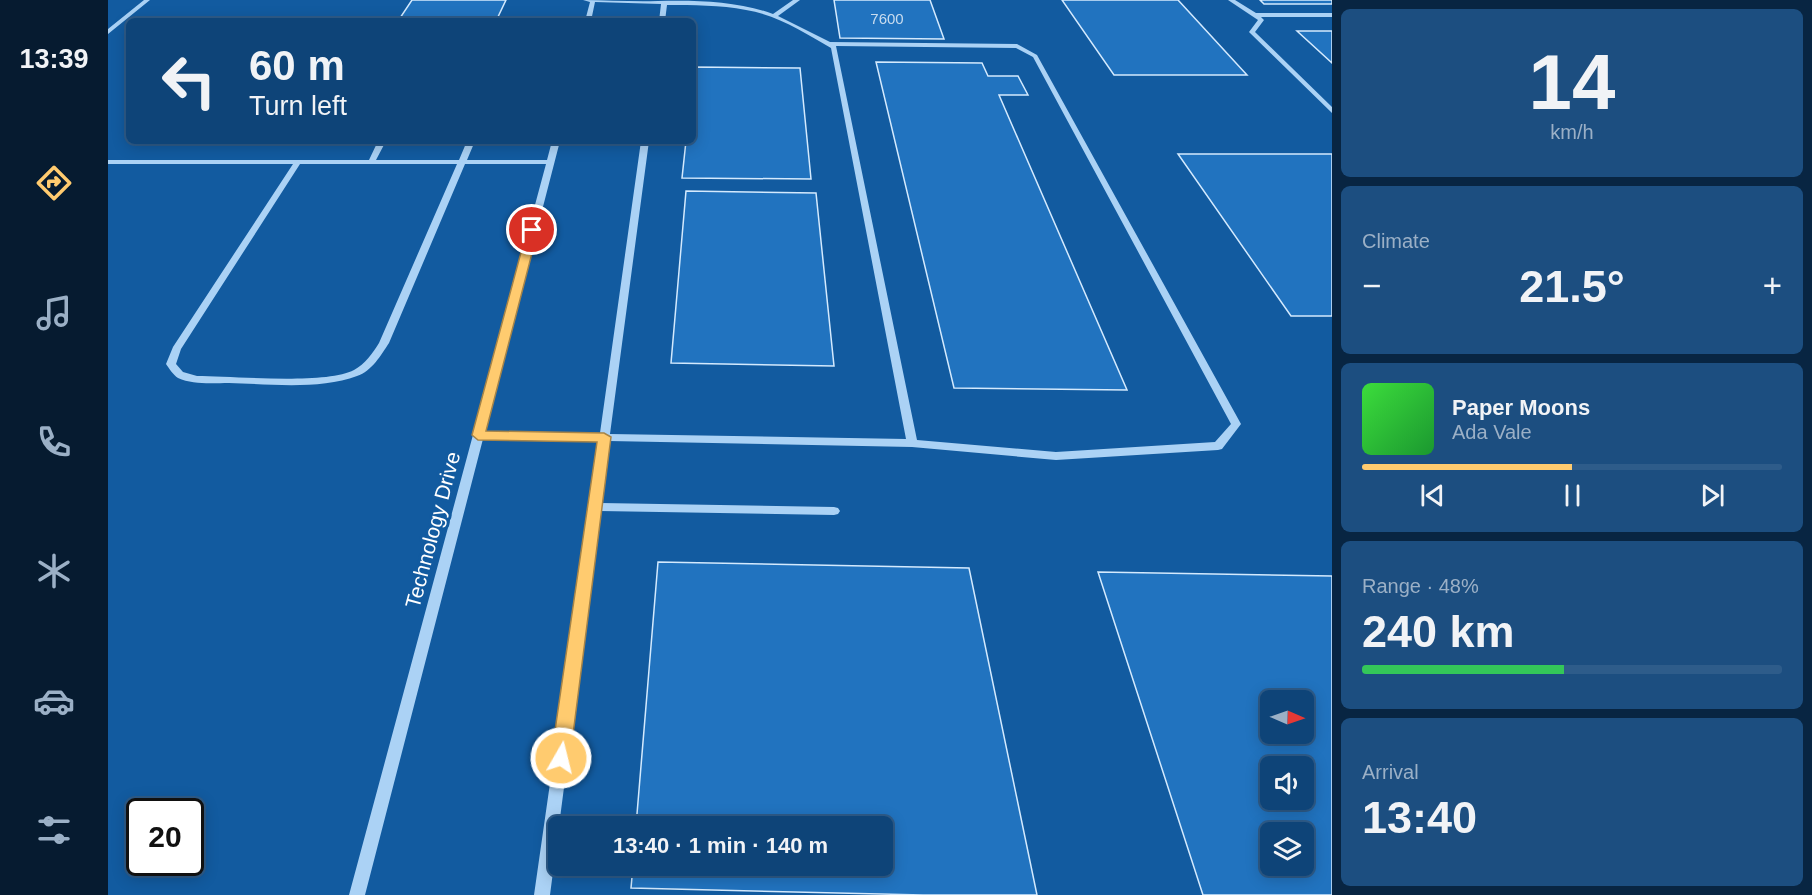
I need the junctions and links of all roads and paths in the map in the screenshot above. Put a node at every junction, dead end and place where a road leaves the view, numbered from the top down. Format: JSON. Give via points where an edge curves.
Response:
{"nodes":[{"id":1,"x":147,"y":0,"type":"edge"},
{"id":2,"x":586,"y":0,"type":"edge"},
{"id":3,"x":593,"y":0,"type":"edge"},
{"id":4,"x":797,"y":0,"type":"edge"},
{"id":5,"x":1231,"y":0,"type":"edge"},
{"id":6,"x":664,"y":2,"type":"junction"},
{"id":7,"x":1256,"y":15,"type":"junction"},
{"id":8,"x":1332,"y":15,"type":"edge"},
{"id":9,"x":773,"y":17,"type":"junction"},
{"id":10,"x":589,"y":18,"type":"edge"},
{"id":11,"x":662,"y":18,"type":"edge"},
{"id":12,"x":108,"y":32,"type":"edge"},
{"id":13,"x":828,"y":44,"type":"junction"},
{"id":14,"x":1332,"y":111,"type":"edge"},
{"id":15,"x":380,"y":144,"type":"edge"},
{"id":16,"x":470,"y":144,"type":"edge"},
{"id":17,"x":555,"y":144,"type":"edge"},
{"id":18,"x":645,"y":144,"type":"edge"},
{"id":19,"x":108,"y":162,"type":"edge"},
{"id":20,"x":298,"y":162,"type":"junction"},
{"id":21,"x":371,"y":162,"type":"junction"},
{"id":22,"x":462,"y":162,"type":"junction"},
{"id":23,"x":550,"y":162,"type":"junction"},
{"id":24,"x":478,"y":435,"type":"junction"},
{"id":25,"x":604,"y":437,"type":"junction"},
{"id":26,"x":912,"y":443,"type":"junction"},
{"id":27,"x":594,"y":507,"type":"junction"},
{"id":28,"x":834,"y":511,"type":"dead end"},
{"id":29,"x":357,"y":895,"type":"edge"},
{"id":30,"x":542,"y":895,"type":"edge"}],
"edges":[{"from":1,"to":12,"type":"street"},
{"from":2,"to":3,"type":"street"},
{"from":3,"to":6,"type":"street"},
{"from":3,"to":10,"type":"street"},
{"from":4,"to":9,"type":"street"},
{"from":5,"to":7,"type":"street"},
{"from":6,"to":9,"type":"street","via":[[747,8]]},
{"from":6,"to":11,"type":"street"},
{"from":7,"to":8,"type":"street"},
{"from":7,"to":14,"type":"street","via":[[1261,20],[1252,32]]},
{"from":9,"to":13,"type":"street"},
{"from":13,"to":26,"type":"street","via":[[834,47]]},
{"from":13,"to":26,"type":"street","via":[[1017,46],[1035,56],[1236,424],[1218,446],[1056,456]]},
{"from":15,"to":21,"type":"street"},
{"from":16,"to":22,"type":"street"},
{"from":17,"to":23,"type":"street","name":"Technology Drive"},
{"from":18,"to":25,"type":"street"},
{"from":19,"to":20,"type":"street"},
{"from":20,"to":21,"type":"street"},
{"from":20,"to":22,"type":"street","via":[[176,349],[171,364],[180,375],[197,379],[330,379],[354,374],[370,364],[384,343]]},
{"from":21,"to":22,"type":"street"},
{"from":22,"to":23,"type":"street"},
{"from":23,"to":24,"type":"street","name":"Technology Drive"},
{"from":24,"to":25,"type":"street"},
{"from":24,"to":29,"type":"street","name":"Technology Drive"},
{"from":25,"to":26,"type":"street"},
{"from":25,"to":27,"type":"street"},
{"from":27,"to":28,"type":"street"},
{"from":27,"to":30,"type":"street"}]}
